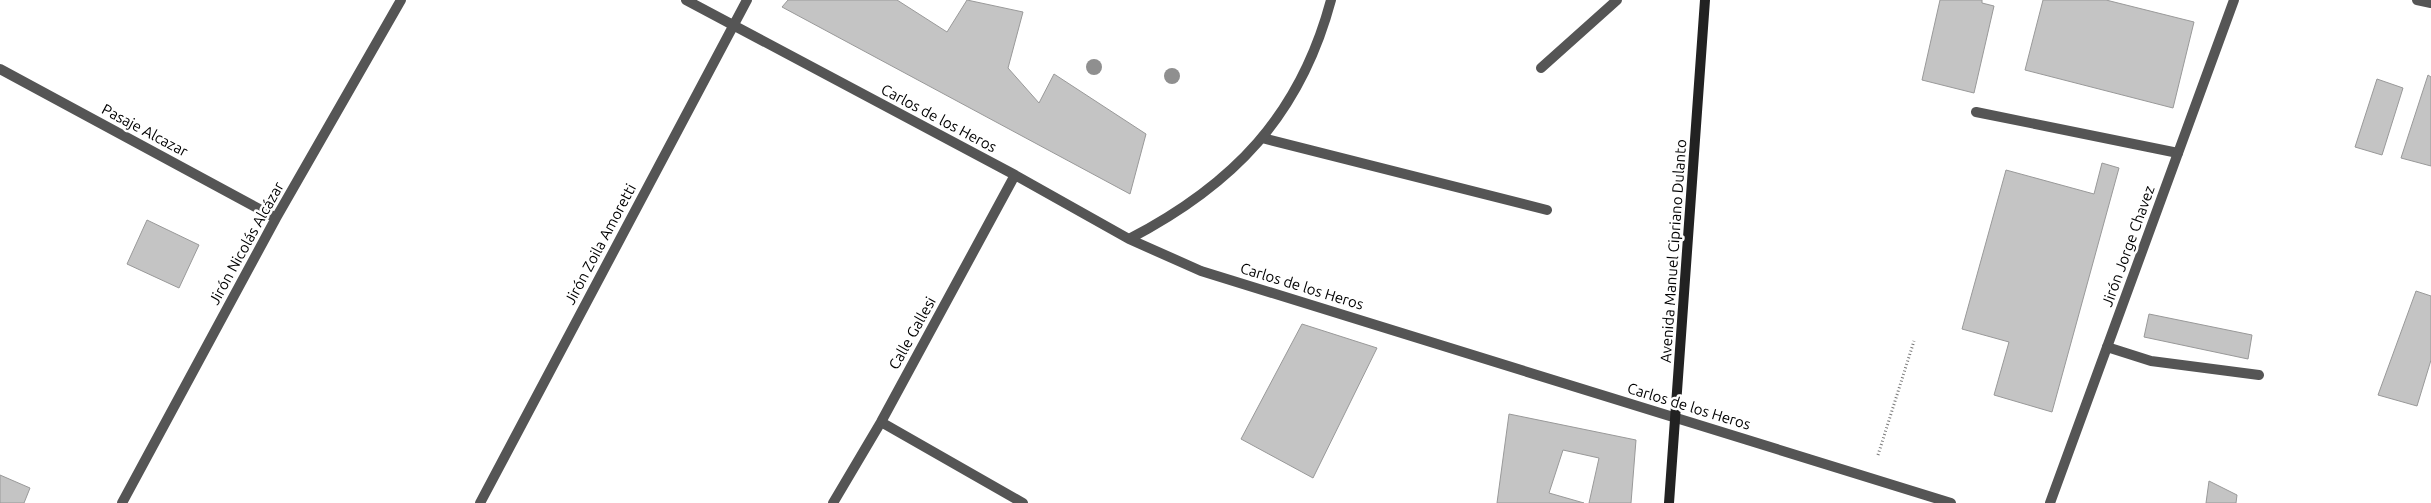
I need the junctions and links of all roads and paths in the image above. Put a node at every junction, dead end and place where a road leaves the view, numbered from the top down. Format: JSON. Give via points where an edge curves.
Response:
{"nodes":[{"id":1,"x":401,"y":0,"type":"edge"},
{"id":2,"x":686,"y":0,"type":"edge"},
{"id":3,"x":748,"y":0,"type":"edge"},
{"id":4,"x":1331,"y":0,"type":"edge"},
{"id":5,"x":1617,"y":0,"type":"edge"},
{"id":6,"x":1705,"y":0,"type":"edge"},
{"id":7,"x":2234,"y":0,"type":"edge"},
{"id":8,"x":2417,"y":0,"type":"edge"},
{"id":9,"x":2431,"y":3,"type":"edge"},
{"id":10,"x":733,"y":26,"type":"junction"},
{"id":11,"x":1540,"y":68,"type":"dead end"},
{"id":12,"x":0,"y":69,"type":"edge"},
{"id":13,"x":1976,"y":112,"type":"dead end"},
{"id":14,"x":1262,"y":138,"type":"junction"},
{"id":15,"x":2178,"y":153,"type":"junction"},
{"id":16,"x":1015,"y":176,"type":"junction"},
{"id":17,"x":1547,"y":210,"type":"dead end"},
{"id":18,"x":276,"y":218,"type":"junction"},
{"id":19,"x":1129,"y":239,"type":"junction"},
{"id":20,"x":1914,"y":342,"type":"dead end"},
{"id":21,"x":2107,"y":347,"type":"junction"},
{"id":22,"x":2259,"y":375,"type":"dead end"},
{"id":23,"x":1676,"y":418,"type":"junction"},
{"id":24,"x":881,"y":422,"type":"junction"},
{"id":25,"x":1870,"y":478,"type":"junction"},
{"id":26,"x":122,"y":503,"type":"edge"},
{"id":27,"x":480,"y":503,"type":"edge"},
{"id":28,"x":833,"y":503,"type":"edge"},
{"id":29,"x":1023,"y":503,"type":"edge"},
{"id":30,"x":1669,"y":503,"type":"edge"},
{"id":31,"x":1951,"y":503,"type":"edge"},
{"id":32,"x":2050,"y":503,"type":"edge"}],
"edges":[{"from":1,"to":18,"type":"street","name":"Jirón Nicolás Alcázar"},
{"from":2,"to":10,"type":"street","name":"Carlos de los Heros"},
{"from":3,"to":10,"type":"street","name":"Jirón Zoila Amoretti"},
{"from":4,"to":14,"type":"street","via":[[1324,27],[1302,76]]},
{"from":5,"to":11,"type":"street"},
{"from":6,"to":23,"type":"street","name":"Avenida Manuel Cipriano Dulanto"},
{"from":7,"to":15,"type":"street","name":"Jirón Jorge Chavez"},
{"from":8,"to":9,"type":"street"},
{"from":10,"to":16,"type":"street","name":"Carlos de los Heros"},
{"from":10,"to":27,"type":"street","name":"Jirón Zoila Amoretti"},
{"from":12,"to":18,"type":"street","name":"Pasaje Alcazar"},
{"from":13,"to":15,"type":"street"},
{"from":14,"to":17,"type":"street"},
{"from":14,"to":19,"type":"street","via":[[1208,191],[1169,218]]},
{"from":15,"to":21,"type":"street","name":"Jirón Jorge Chavez"},
{"from":16,"to":19,"type":"street","name":"Carlos de los Heros"},
{"from":16,"to":24,"type":"street","name":"Calle Gallesi"},
{"from":18,"to":26,"type":"street","name":"Jirón Nicolás Alcázar"},
{"from":19,"to":23,"type":"street","name":"Carlos de los Heros","via":[[1201,271]]},
{"from":20,"to":25,"type":"path"},
{"from":21,"to":22,"type":"street","via":[[2151,361]]},
{"from":21,"to":32,"type":"street","name":"Jirón Jorge Chavez"},
{"from":23,"to":25,"type":"street","name":"Carlos de los Heros"},
{"from":23,"to":30,"type":"street","name":"Avenida Manuel Cipriano Dulanto"},
{"from":24,"to":28,"type":"street","name":"Calle Gallesi"},
{"from":24,"to":29,"type":"street"},
{"from":25,"to":31,"type":"street","name":"Carlos de los Heros"}]}
